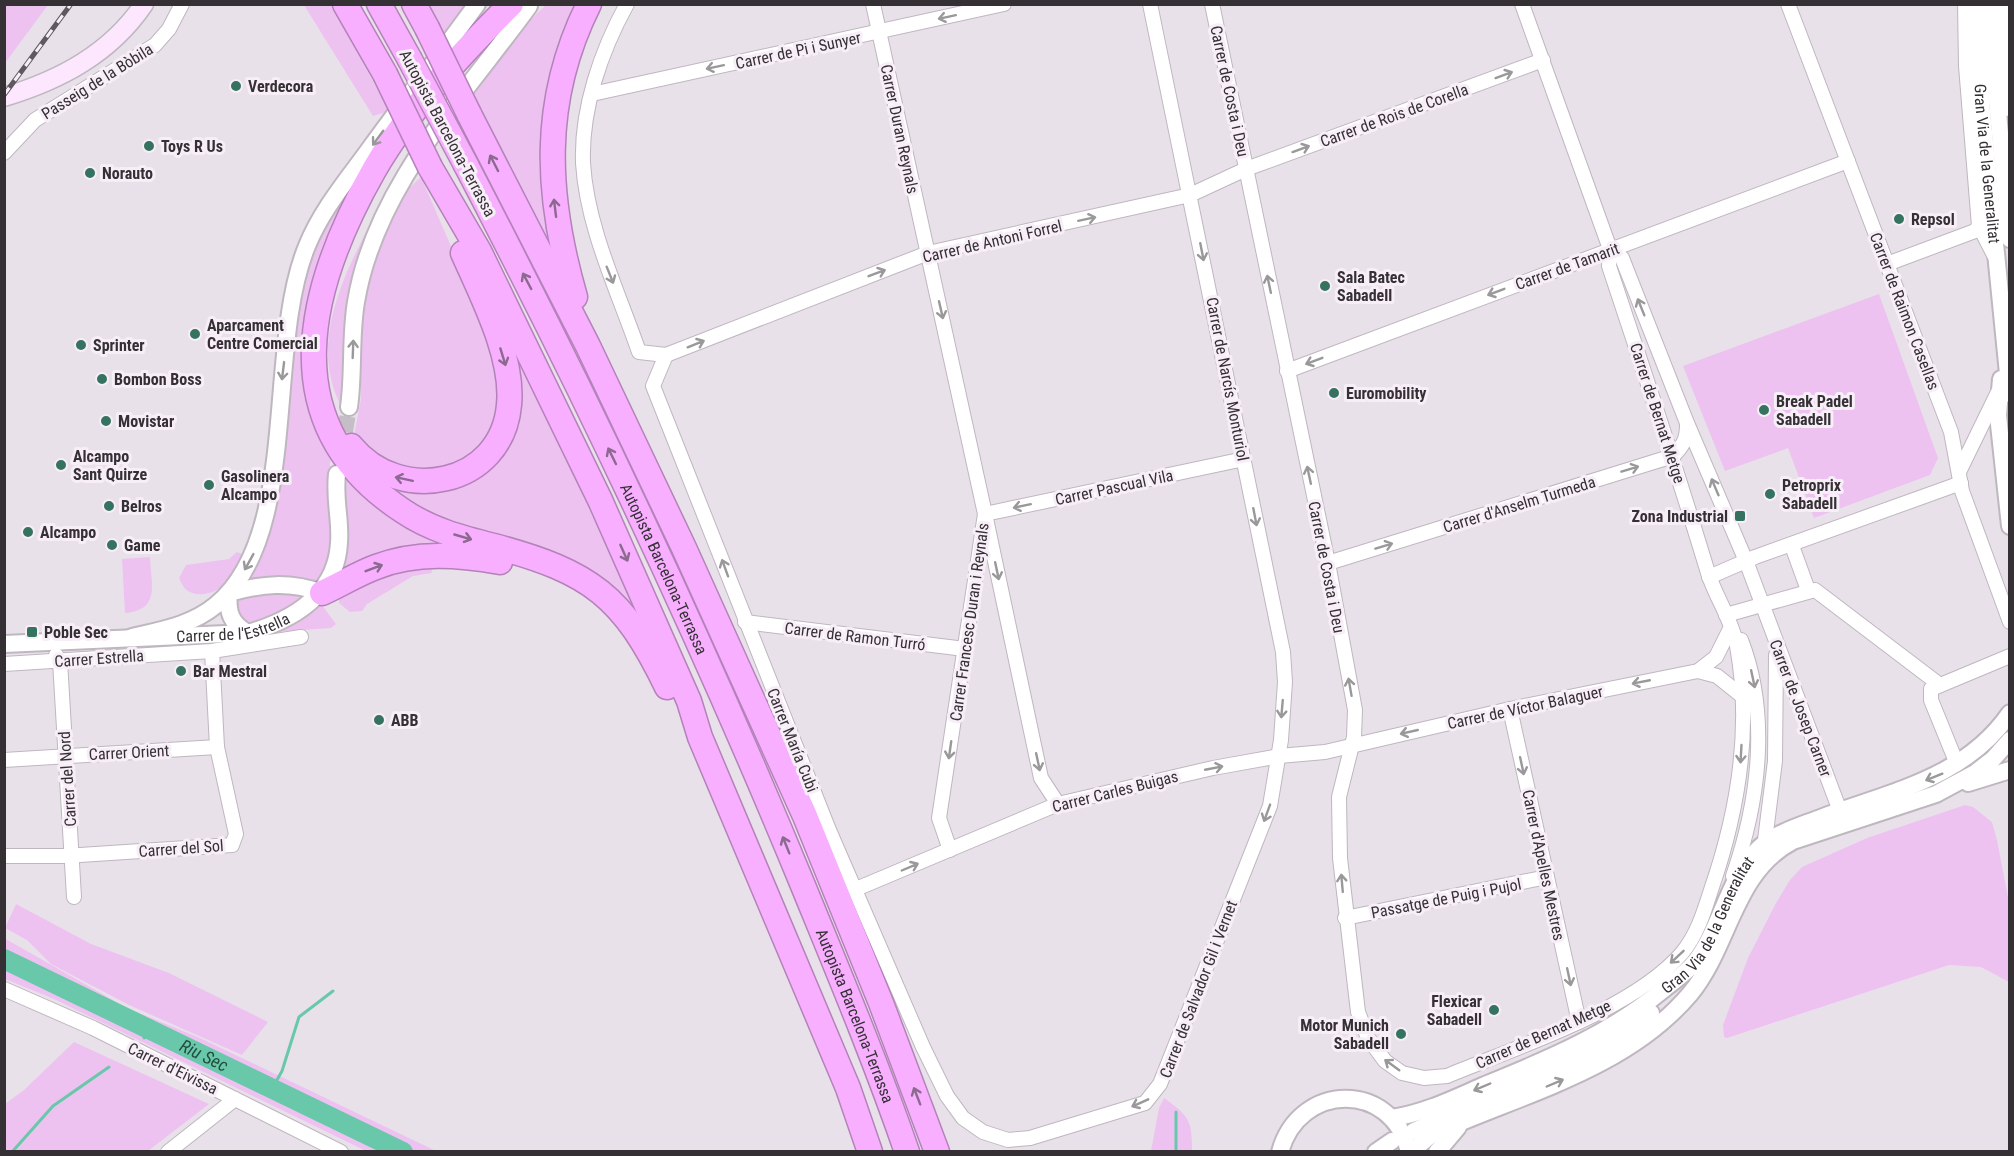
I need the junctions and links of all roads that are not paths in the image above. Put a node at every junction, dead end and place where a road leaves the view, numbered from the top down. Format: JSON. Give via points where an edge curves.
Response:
{"nodes":[{"id":1,"x":144,"y":4,"type":"edge"},
{"id":2,"x":182,"y":4,"type":"edge"},
{"id":3,"x":345,"y":4,"type":"edge"},
{"id":4,"x":379,"y":4,"type":"edge"},
{"id":5,"x":414,"y":4,"type":"edge"},
{"id":6,"x":477,"y":4,"type":"edge"},
{"id":7,"x":589,"y":4,"type":"edge"},
{"id":8,"x":627,"y":4,"type":"edge"},
{"id":9,"x":873,"y":4,"type":"edge"},
{"id":10,"x":1004,"y":4,"type":"edge"},
{"id":11,"x":1150,"y":4,"type":"edge"},
{"id":12,"x":1212,"y":4,"type":"edge"},
{"id":13,"x":1522,"y":4,"type":"edge"},
{"id":14,"x":1788,"y":4,"type":"edge"},
{"id":15,"x":1965,"y":4,"type":"edge"},
{"id":16,"x":1979,"y":4,"type":"edge"},
{"id":17,"x":1994,"y":4,"type":"edge"},
{"id":18,"x":2009,"y":4,"type":"edge"},
{"id":19,"x":524,"y":5,"type":"edge"},
{"id":20,"x":879,"y":32,"type":"junction"},
{"id":21,"x":1543,"y":60,"type":"junction"},
{"id":22,"x":2007,"y":66,"type":"edge"},
{"id":23,"x":592,"y":94,"type":"junction"},
{"id":24,"x":11,"y":95,"type":"edge"},
{"id":25,"x":4,"y":153,"type":"edge"},
{"id":26,"x":1848,"y":161,"type":"junction"},
{"id":27,"x":1246,"y":170,"type":"junction"},
{"id":28,"x":435,"y":177,"type":"junction"},
{"id":29,"x":1190,"y":195,"type":"junction"},
{"id":30,"x":1979,"y":226,"type":"junction"},
{"id":31,"x":2009,"y":232,"type":"edge"},
{"id":32,"x":1610,"y":249,"type":"junction"},
{"id":33,"x":928,"y":254,"type":"junction"},
{"id":34,"x":1995,"y":257,"type":"junction"},
{"id":35,"x":1887,"y":264,"type":"junction"},
{"id":36,"x":588,"y":346,"type":"junction"},
{"id":37,"x":666,"y":355,"type":"junction"},
{"id":38,"x":1287,"y":371,"type":"junction"},
{"id":39,"x":2005,"y":391,"type":"edge"},
{"id":40,"x":350,"y":407,"type":"tunnel mouth"},
{"id":41,"x":1687,"y":423,"type":"junction"},
{"id":42,"x":1673,"y":456,"type":"junction"},
{"id":43,"x":1244,"y":459,"type":"junction"},
{"id":44,"x":337,"y":474,"type":"tunnel mouth"},
{"id":45,"x":1960,"y":477,"type":"junction"},
{"id":46,"x":985,"y":514,"type":"junction"},
{"id":47,"x":2010,"y":526,"type":"edge"},
{"id":48,"x":1792,"y":546,"type":"junction"},
{"id":49,"x":1746,"y":561,"type":"junction"},
{"id":50,"x":1328,"y":563,"type":"junction"},
{"id":51,"x":1709,"y":577,"type":"junction"},
{"id":52,"x":1808,"y":590,"type":"junction"},
{"id":53,"x":229,"y":593,"type":"junction"},
{"id":54,"x":322,"y":593,"type":"junction"},
{"id":55,"x":1762,"y":606,"type":"junction"},
{"id":56,"x":1729,"y":621,"type":"junction"},
{"id":57,"x":745,"y":622,"type":"junction"},
{"id":58,"x":2010,"y":622,"type":"edge"},
{"id":59,"x":632,"y":627,"type":"junction"},
{"id":60,"x":248,"y":633,"type":"junction"},
{"id":61,"x":132,"y":637,"type":"junction"},
{"id":62,"x":301,"y":637,"type":"dead end"},
{"id":63,"x":60,"y":640,"type":"junction"},
{"id":64,"x":1775,"y":641,"type":"junction"},
{"id":65,"x":4,"y":644,"type":"edge"},
{"id":66,"x":964,"y":649,"type":"junction"},
{"id":67,"x":212,"y":651,"type":"junction"},
{"id":68,"x":2010,"y":656,"type":"edge"},
{"id":69,"x":60,"y":661,"type":"junction"},
{"id":70,"x":4,"y":664,"type":"edge"},
{"id":71,"x":1698,"y":671,"type":"junction"},
{"id":72,"x":1940,"y":685,"type":"junction"},
{"id":73,"x":1742,"y":696,"type":"junction"},
{"id":74,"x":1510,"y":709,"type":"junction"},
{"id":75,"x":2010,"y":713,"type":"edge"},
{"id":76,"x":700,"y":737,"type":"junction"},
{"id":77,"x":2010,"y":740,"type":"edge"},
{"id":78,"x":1351,"y":745,"type":"junction"},
{"id":79,"x":217,"y":747,"type":"junction"},
{"id":80,"x":773,"y":747,"type":"junction"},
{"id":81,"x":66,"y":756,"type":"junction"},
{"id":82,"x":1279,"y":756,"type":"junction"},
{"id":83,"x":4,"y":760,"type":"edge"},
{"id":84,"x":1957,"y":764,"type":"junction"},
{"id":85,"x":2010,"y":770,"type":"edge"},
{"id":86,"x":1936,"y":794,"type":"junction"},
{"id":87,"x":1058,"y":804,"type":"junction"},
{"id":88,"x":1840,"y":811,"type":"junction"},
{"id":89,"x":1764,"y":843,"type":"junction"},
{"id":90,"x":950,"y":850,"type":"junction"},
{"id":91,"x":73,"y":855,"type":"junction"},
{"id":92,"x":4,"y":856,"type":"edge"},
{"id":93,"x":1547,"y":877,"type":"junction"},
{"id":94,"x":856,"y":889,"type":"junction"},
{"id":95,"x":75,"y":897,"type":"dead end"},
{"id":96,"x":1726,"y":897,"type":"junction"},
{"id":97,"x":1345,"y":918,"type":"junction"},
{"id":98,"x":1717,"y":948,"type":"junction"},
{"id":99,"x":1695,"y":963,"type":"junction"},
{"id":100,"x":4,"y":989,"type":"edge"},
{"id":101,"x":1579,"y":1022,"type":"junction"},
{"id":102,"x":1447,"y":1076,"type":"joint"},
{"id":103,"x":883,"y":1082,"type":"junction"},
{"id":104,"x":235,"y":1099,"type":"junction"},
{"id":105,"x":963,"y":1118,"type":"joint"},
{"id":106,"x":1392,"y":1118,"type":"junction"},
{"id":107,"x":1463,"y":1123,"type":"junction"},
{"id":108,"x":1414,"y":1131,"type":"dead end"},
{"id":109,"x":1392,"y":1141,"type":"dead end"},
{"id":110,"x":168,"y":1152,"type":"edge"},
{"id":111,"x":341,"y":1152,"type":"edge"},
{"id":112,"x":870,"y":1152,"type":"edge"},
{"id":113,"x":907,"y":1152,"type":"edge"},
{"id":114,"x":938,"y":1152,"type":"edge"},
{"id":115,"x":1280,"y":1152,"type":"edge"},
{"id":116,"x":1376,"y":1152,"type":"edge"},
{"id":117,"x":1410,"y":1152,"type":"edge"},
{"id":118,"x":1437,"y":1152,"type":"edge"}],
"edges":[{"from":1,"to":24,"type":"main road","via":[[116,38],[94,56],[57,78]]},
{"from":2,"to":25,"type":"street","name":"Passeig de la Bòbila","via":[[175,21],[155,45],[35,120]]},
{"from":3,"to":28,"type":"highway","name":"Autopista Barcelona-Terrassa","bridge":true,"via":[[385,74]]},
{"from":103,"to":4,"type":"highway","name":"Autopista Barcelona-Terrassa","one_way":true,"bridge":true,"via":[[753,763],[690,623],[542,311]]},
{"from":36,"to":5,"type":"highway","one_way":true,"bridge":true},
{"from":6,"to":53,"type":"street","one_way":true,"via":[[329,204],[307,246],[291,300],[267,513],[251,560]]},
{"from":36,"to":7,"type":"highway","one_way":true,"via":[[561,245],[552,175],[558,93]]},
{"from":8,"to":23,"type":"street","via":[[602,59]]},
{"from":9,"to":20,"type":"street","name":"Carrer Duran Reynals"},
{"from":10,"to":20,"type":"street","name":"Carrer de Pi i Sunyer","one_way":true},
{"from":11,"to":29,"type":"street","name":"Carrer de Narcís Monturiol"},
{"from":12,"to":27,"type":"street","name":"Carrer de Costa i Deu"},
{"from":13,"to":21,"type":"street","name":"Carrer de Bernat Metge"},
{"from":14,"to":26,"type":"street","name":"Carrer de Raimon Casellas"},
{"from":15,"to":30,"type":"street"},
{"from":16,"to":34,"type":"street","name":"Gran Via de la Generalitat","via":[[1981,102]]},
{"from":17,"to":31,"type":"street","name":"Gran Via de la Generalitat","via":[[1996,91]]},
{"from":18,"to":22,"type":"street"},
{"from":28,"to":19,"type":"highway","one_way":true,"via":[[489,312],[507,372],[509,405],[503,430],[481,460],[447,478],[418,482],[386,474],[347,441],[324,377],[325,317],[341,269],[400,159],[468,68]]},
{"from":40,"to":19,"type":"street","one_way":true,"via":[[356,303],[387,210],[417,158]]},
{"from":19,"to":59,"type":"highway","one_way":true,"via":[[458,60],[375,169],[342,236],[321,291],[312,348],[315,384],[330,431],[360,476],[380,495],[403,512],[444,532],[574,573],[603,593]]},
{"from":20,"to":23,"type":"street","name":"Carrer de Pi i Sunyer","one_way":true},
{"from":20,"to":33,"type":"street","name":"Carrer Duran Reynals"},
{"from":27,"to":21,"type":"street","name":"Carrer de Rois de Corella","one_way":true},
{"from":21,"to":32,"type":"street","name":"Carrer de Bernat Metge"},
{"from":22,"to":31,"type":"street"},
{"from":23,"to":37,"type":"street","name":"Carrer de Antoni Forrel","one_way":true,"via":[[583,141],[586,187],[604,259],[639,352]]},
{"from":26,"to":32,"type":"street","name":"Carrer de Tamarit"},
{"from":26,"to":35,"type":"street","name":"Carrer de Raimon Casellas"},
{"from":27,"to":29,"type":"street","name":"Carrer de Antoni Forrel"},
{"from":38,"to":27,"type":"street","name":"Carrer de Costa i Deu","one_way":true},
{"from":28,"to":76,"type":"highway","name":"Autopista Barcelona-Terrassa","one_way":true,"via":[[515,322],[600,500],[689,701]]},
{"from":33,"to":29,"type":"street","name":"Carrer de Antoni Forrel","one_way":true},
{"from":29,"to":43,"type":"street","name":"Carrer de Narcís Monturiol","one_way":true},
{"from":30,"to":34,"type":"street"},
{"from":30,"to":35,"type":"street","via":[[1975,231]]},
{"from":32,"to":38,"type":"street","name":"Carrer de Tamarit","one_way":true},
{"from":41,"to":32,"type":"street","name":"Carrer de Bernat Metge","one_way":true,"via":[[1622,258]]},
{"from":32,"to":42,"type":"street","name":"Carrer de Bernat Metge","via":[[1609,266]]},
{"from":37,"to":33,"type":"street","name":"Carrer de Antoni Forrel","one_way":true},
{"from":33,"to":46,"type":"street","name":"Carrer Francesc Duran i Reynals","one_way":true},
{"from":34,"to":39,"type":"street","name":"Gran Via de la Generalitat"},
{"from":35,"to":45,"type":"street","name":"Carrer de Raimon Casellas","via":[[1951,432]]},
{"from":36,"to":80,"type":"highway"},
{"from":57,"to":37,"type":"street","name":"Carrer María Cubi","one_way":true,"via":[[653,386]]},
{"from":50,"to":38,"type":"street","name":"Carrer de Costa i Deu","one_way":true},
{"from":39,"to":45,"type":"street"},
{"from":39,"to":47,"type":"street","name":"Gran Via de la Generalitat","via":[[2000,439]]},
{"from":41,"to":42,"type":"street","via":[[1687,437]]},
{"from":49,"to":41,"type":"street","name":"Carrer de Bernat Metge","one_way":true},
{"from":50,"to":42,"type":"street","name":"Carrer d'Anselm Turmeda","one_way":true},
{"from":42,"to":51,"type":"street","name":"Carrer de Bernat Metge"},
{"from":43,"to":46,"type":"street","name":"Carrer Pascual Vila","one_way":true},
{"from":43,"to":82,"type":"street","name":"Carrer de Narcís Monturiol","one_way":true,"via":[[1282,652],[1285,682]]},
{"from":44,"to":54,"type":"street","via":[[339,543]]},
{"from":45,"to":48,"type":"street"},
{"from":45,"to":58,"type":"street","name":"Carrer de Raimon Casellas","via":[[1971,519]]},
{"from":46,"to":66,"type":"street","name":"Carrer Francesc Duran i Reynals"},
{"from":46,"to":87,"type":"street","one_way":true,"via":[[1041,778]]},
{"from":48,"to":49,"type":"street"},
{"from":48,"to":52,"type":"street"},
{"from":49,"to":51,"type":"street"},
{"from":49,"to":55,"type":"street","name":"Carrer de Bernat Metge"},
{"from":78,"to":50,"type":"street","name":"Carrer de Costa i Deu","one_way":true,"via":[[1355,710]]},
{"from":51,"to":56,"type":"street","name":"Carrer de Bernat Metge"},
{"from":52,"to":55,"type":"street"},
{"from":52,"to":72,"type":"street","via":[[1815,590]]},
{"from":53,"to":54,"type":"street","via":[[260,585],[286,584]]},
{"from":53,"to":60,"type":"street","via":[[234,624]]},
{"from":53,"to":61,"type":"street","name":"Carrer de l'Estrella","via":[[215,606],[181,625]]},
{"from":54,"to":59,"type":"highway","one_way":true,"via":[[393,562],[431,555],[467,556],[527,568],[566,582]]},
{"from":54,"to":60,"type":"street","name":"Carrer de l'Estrella","via":[[284,620]]},
{"from":55,"to":56,"type":"street"},
{"from":55,"to":64,"type":"street","name":"Carrer de Josep Carner"},
{"from":56,"to":71,"type":"street","via":[[1716,657]]},
{"from":56,"to":73,"type":"street","name":"Carrer de Bernat Metge","via":[[1736,643]]},
{"from":56,"to":96,"type":"street","name":"Carrer de Bernat Metge","one_way":true,"via":[[1739,634],[1758,698],[1758,758],[1744,842]]},
{"from":57,"to":66,"type":"street","name":"Carrer de Ramon Turró"},
{"from":57,"to":94,"type":"street","name":"Carrer María Cubi"},
{"from":59,"to":76,"type":"highway","via":[[675,704]]},
{"from":60,"to":61,"type":"street","name":"Carrer de l'Estrella"},
{"from":61,"to":63,"type":"street","name":"Carrer de l'Estrella"},
{"from":62,"to":67,"type":"street","name":"Carrer Estrella"},
{"from":63,"to":65,"type":"street","name":"Carrer de l'Estrella"},
{"from":63,"to":69,"type":"street","name":"Carrer del Nord","via":[[66,654]]},
{"from":64,"to":88,"type":"street","name":"Carrer de Josep Carner"},
{"from":64,"to":89,"type":"street","via":[[1775,761]]},
{"from":66,"to":90,"type":"street","name":"Carrer Francesc Duran i Reynals","one_way":true,"via":[[939,818]]},
{"from":67,"to":69,"type":"street","name":"Carrer Estrella"},
{"from":67,"to":79,"type":"street","name":"Carrer del Sol"},
{"from":68,"to":72,"type":"street"},
{"from":69,"to":70,"type":"street","name":"Carrer Estrella"},
{"from":69,"to":81,"type":"street","name":"Carrer del Nord"},
{"from":71,"to":73,"type":"street","via":[[1718,676]]},
{"from":71,"to":74,"type":"street","name":"Carrer de Víctor Balaguer","one_way":true},
{"from":72,"to":84,"type":"street","via":[[1931,689],[1930,700]]},
{"from":73,"to":101,"type":"street","name":"Carrer de Bernat Metge","one_way":true,"via":[[1741,762],[1733,817],[1700,924],[1682,953],[1638,990]]},
{"from":74,"to":78,"type":"street","name":"Carrer de Víctor Balaguer","one_way":true},
{"from":74,"to":93,"type":"street","name":"Carrer d'Apelles Mestres","one_way":true},
{"from":75,"to":84,"type":"street","name":"Gran Via de la Generalitat","via":[[1977,751]]},
{"from":76,"to":112,"type":"highway","name":"Autopista Barcelona-Terrassa","via":[[844,1077]]},
{"from":77,"to":86,"type":"street","name":"Gran Via de la Generalitat","via":[[1975,773]]},
{"from":78,"to":82,"type":"street","name":"Carrer Carles Buigas"},
{"from":97,"to":78,"type":"street","name":"Carrer de Costa i Deu","one_way":true,"via":[[1339,797]]},
{"from":79,"to":81,"type":"street","name":"Carrer Orient"},
{"from":79,"to":91,"type":"street","name":"Carrer del Sol","via":[[236,834],[232,845]]},
{"from":80,"to":103,"type":"highway"},
{"from":114,"to":80,"type":"highway","one_way":true,"via":[[846,915]]},
{"from":81,"to":83,"type":"street","name":"Carrer Orient"},
{"from":81,"to":91,"type":"street","name":"Carrer del Nord"},
{"from":87,"to":82,"type":"street","name":"Carrer Carles Buigas","one_way":true},
{"from":82,"to":105,"type":"street","name":"Carrer de Salvador Gil i Vernet","one_way":true,"via":[[1270,806],[1154,1095],[1145,1103],[1030,1138],[1008,1140],[983,1132]]},
{"from":84,"to":88,"type":"street","name":"Gran Via de la Generalitat","one_way":true,"via":[[1940,775]]},
{"from":85,"to":86,"type":"street"},
{"from":86,"to":98,"type":"street","name":"Gran Via de la Generalitat","via":[[1793,841],[1767,859],[1744,891]]},
{"from":87,"to":90,"type":"street","name":"Carrer Carles Buigas"},
{"from":88,"to":89,"type":"street","name":"Gran Via de la Generalitat"},
{"from":89,"to":96,"type":"street","name":"Gran Via de la Generalitat"},
{"from":89,"to":98,"type":"street","via":[[1761,856],[1724,918]]},
{"from":94,"to":90,"type":"street","name":"Carrer Carles Buigas","one_way":true},
{"from":91,"to":92,"type":"street","name":"Carrer del Sol"},
{"from":91,"to":95,"type":"street","name":"Carrer del Nord"},
{"from":93,"to":97,"type":"street","name":"Passatge de Puig i Pujol"},
{"from":93,"to":101,"type":"street","name":"Carrer d'Apelles Mestres","one_way":true},
{"from":94,"to":105,"type":"street","name":"Carrer María Cubi","via":[[922,1047]]},
{"from":96,"to":99,"type":"street","name":"Gran Via de la Generalitat"},
{"from":102,"to":97,"type":"street","name":"Carrer de Costa i Deu","one_way":true,"via":[[1424,1078],[1402,1073],[1385,1061],[1368,1038],[1358,1012]]},
{"from":107,"to":98,"type":"street","name":"Gran Via de la Generalitat","one_way":true,"via":[[1578,1073],[1634,1042],[1690,993]]},
{"from":99,"to":106,"type":"street","name":"Gran Via de la Generalitat","one_way":true,"via":[[1648,1003],[1587,1041],[1416,1114]]},
{"from":99,"to":108,"type":"street","via":[[1663,1004],[1615,1039]]},
{"from":100,"to":104,"type":"street","name":"Carrer d'Eivissa"},
{"from":101,"to":102,"type":"street","name":"Carrer de Bernat Metge"},
{"from":103,"to":113,"type":"highway","name":"Autopista Barcelona-Terrassa"},
{"from":104,"to":110,"type":"street"},
{"from":104,"to":111,"type":"street","name":"Carrer d'Eivissa"},
{"from":106,"to":115,"type":"street","via":[[1376,1106],[1358,1100],[1328,1100],[1309,1108],[1293,1122]]},
{"from":106,"to":117,"type":"street"},
{"from":107,"to":117,"type":"street","name":"Gran Via de la Generalitat","via":[[1431,1136]]},
{"from":107,"to":118,"type":"street"},
{"from":109,"to":116,"type":"street"}]}
